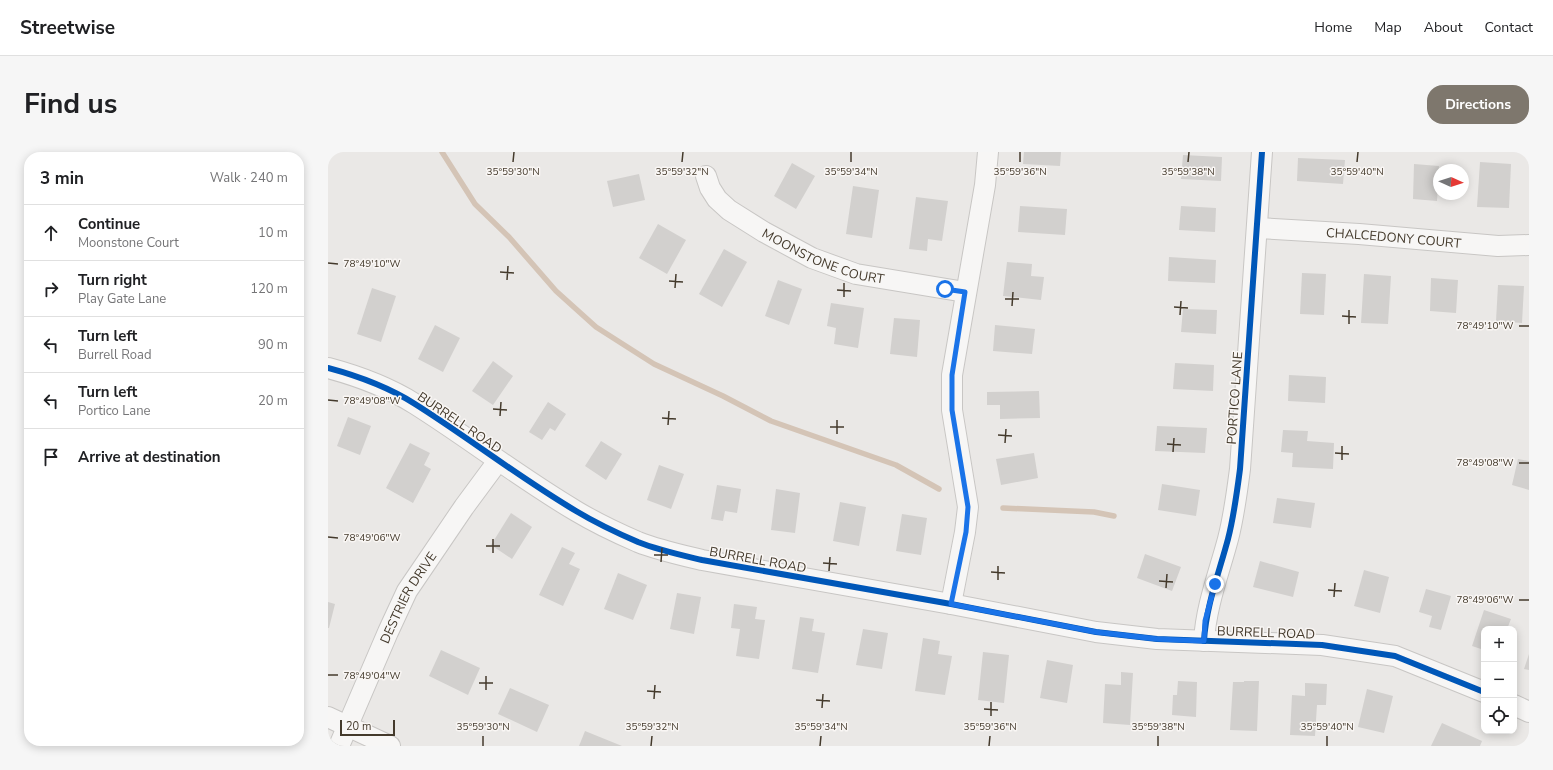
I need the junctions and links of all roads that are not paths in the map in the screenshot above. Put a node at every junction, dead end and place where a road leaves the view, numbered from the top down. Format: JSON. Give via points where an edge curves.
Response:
{"nodes":[{"id":1,"x":988,"y":152,"type":"edge"},
{"id":2,"x":1262,"y":152,"type":"edge"},
{"id":3,"x":706,"y":176,"type":"dead end"},
{"id":4,"x":1258,"y":228,"type":"junction"},
{"id":5,"x":1529,"y":245,"type":"edge"},
{"id":6,"x":965,"y":292,"type":"junction"},
{"id":7,"x":328,"y":368,"type":"edge"},
{"id":8,"x":498,"y":461,"type":"junction"},
{"id":9,"x":951,"y":604,"type":"junction"},
{"id":10,"x":1204,"y":641,"type":"junction"},
{"id":11,"x":1481,"y":691,"type":"edge"},
{"id":12,"x":1517,"y":707,"type":"edge"},
{"id":13,"x":1529,"y":712,"type":"edge"},
{"id":14,"x":328,"y":717,"type":"edge"},
{"id":15,"x":347,"y":725,"type":"junction"},
{"id":16,"x":339,"y":746,"type":"edge"},
{"id":17,"x":390,"y":746,"type":"edge"}],
"edges":[{"from":1,"to":6,"type":"street","via":[[985,185]]},
{"from":2,"to":4,"type":"street","name":"PORTICO LANE"},
{"from":3,"to":6,"type":"street","name":"MOONSTONE COURT","via":[[717,199],[729,210],[812,258],[856,274]]},
{"from":4,"to":5,"type":"street","name":"CHALCEDONY COURT","via":[[1498,246]]},
{"from":4,"to":10,"type":"street","name":"PORTICO LANE","via":[[1236,503],[1205,621]]},
{"from":6,"to":9,"type":"street","via":[[952,375],[952,410],[968,507],[966,532]]},
{"from":7,"to":8,"type":"street","name":"BURRELL ROAD","via":[[360,377],[414,403]]},
{"from":8,"to":9,"type":"street","name":"BURRELL ROAD","via":[[576,511],[639,542],[702,560]]},
{"from":8,"to":15,"type":"street","name":"DESTRIER DRIVE","via":[[407,591]]},
{"from":9,"to":10,"type":"street","name":"BURRELL ROAD","via":[[1096,632]]},
{"from":10,"to":11,"type":"street","name":"BURRELL ROAD","via":[[1322,645],[1395,656]]},
{"from":12,"to":13,"type":"street"},
{"from":14,"to":15,"type":"street"},
{"from":15,"to":16,"type":"street","name":"DESTRIER DRIVE"},
{"from":15,"to":17,"type":"street"}]}
